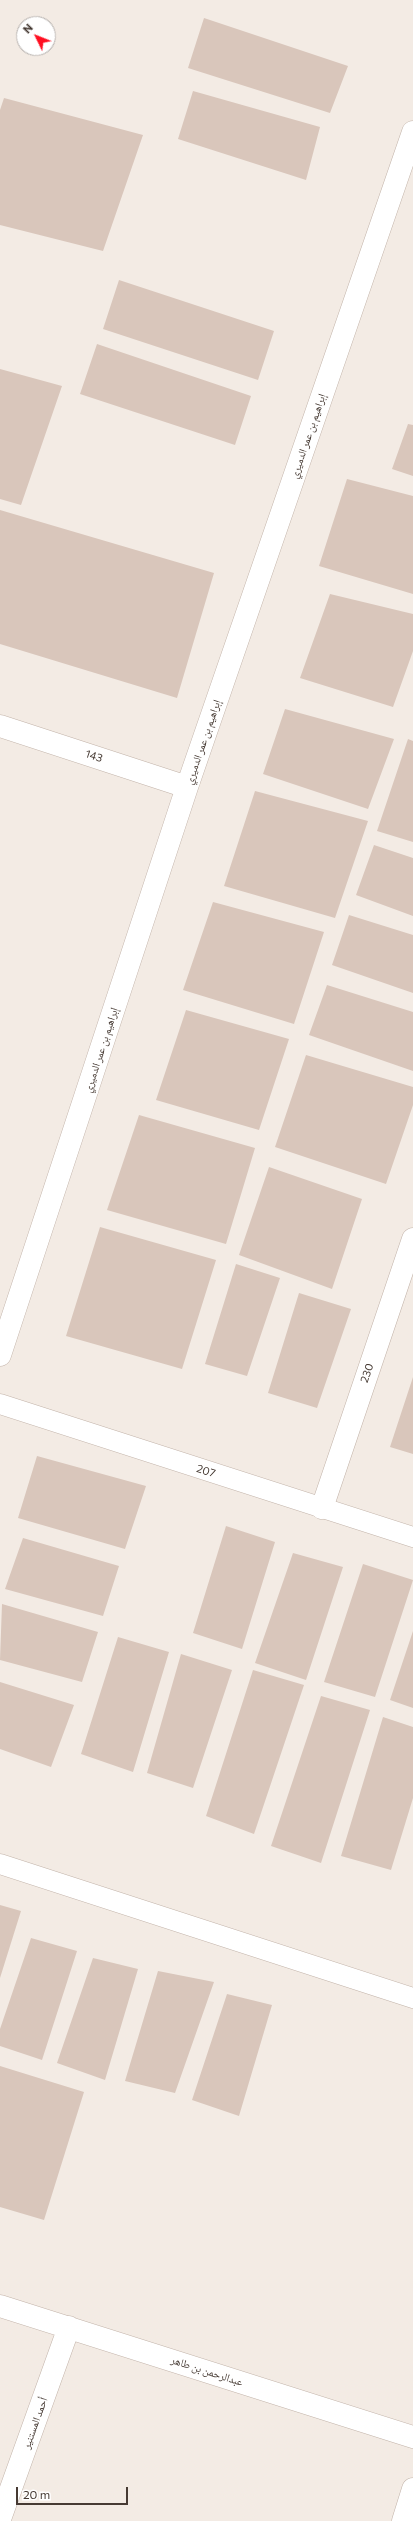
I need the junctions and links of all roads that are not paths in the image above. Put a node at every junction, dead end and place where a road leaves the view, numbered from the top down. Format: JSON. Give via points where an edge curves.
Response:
{"nodes":[{"id":1,"x":413,"y":132,"type":"edge"},
{"id":2,"x":0,"y":726,"type":"edge"},
{"id":3,"x":187,"y":786,"type":"junction"},
{"id":4,"x":413,"y":1239,"type":"edge"},
{"id":5,"x":0,"y":1355,"type":"edge"},
{"id":6,"x":0,"y":1404,"type":"edge"},
{"id":7,"x":322,"y":1508,"type":"junction"},
{"id":8,"x":413,"y":1537,"type":"edge"},
{"id":9,"x":0,"y":1864,"type":"edge"},
{"id":10,"x":413,"y":1998,"type":"edge"},
{"id":11,"x":0,"y":2306,"type":"edge"},
{"id":12,"x":70,"y":2326,"type":"junction"},
{"id":13,"x":413,"y":2437,"type":"edge"},
{"id":14,"x":413,"y":2489,"type":"edge"},
{"id":15,"x":0,"y":2519,"type":"edge"},
{"id":16,"x":403,"y":2521,"type":"edge"}],
"edges":[{"from":1,"to":3,"type":"street","name":"إبراهيم بن عمر الدميري"},
{"from":2,"to":3,"type":"street","name":"143"},
{"from":3,"to":5,"type":"street","name":"إبراهيم بن عمر الدميري"},
{"from":4,"to":7,"type":"street","name":"230"},
{"from":6,"to":7,"type":"lane","name":"207"},
{"from":7,"to":8,"type":"lane","name":"207"},
{"from":9,"to":10,"type":"lane"},
{"from":11,"to":12,"type":"street","name":"عبدالرحمن بن طاهر"},
{"from":12,"to":13,"type":"street","name":"عبدالرحمن بن طاهر"},
{"from":12,"to":15,"type":"street","name":"أحمد المستنير"},
{"from":14,"to":16,"type":"street"}]}
